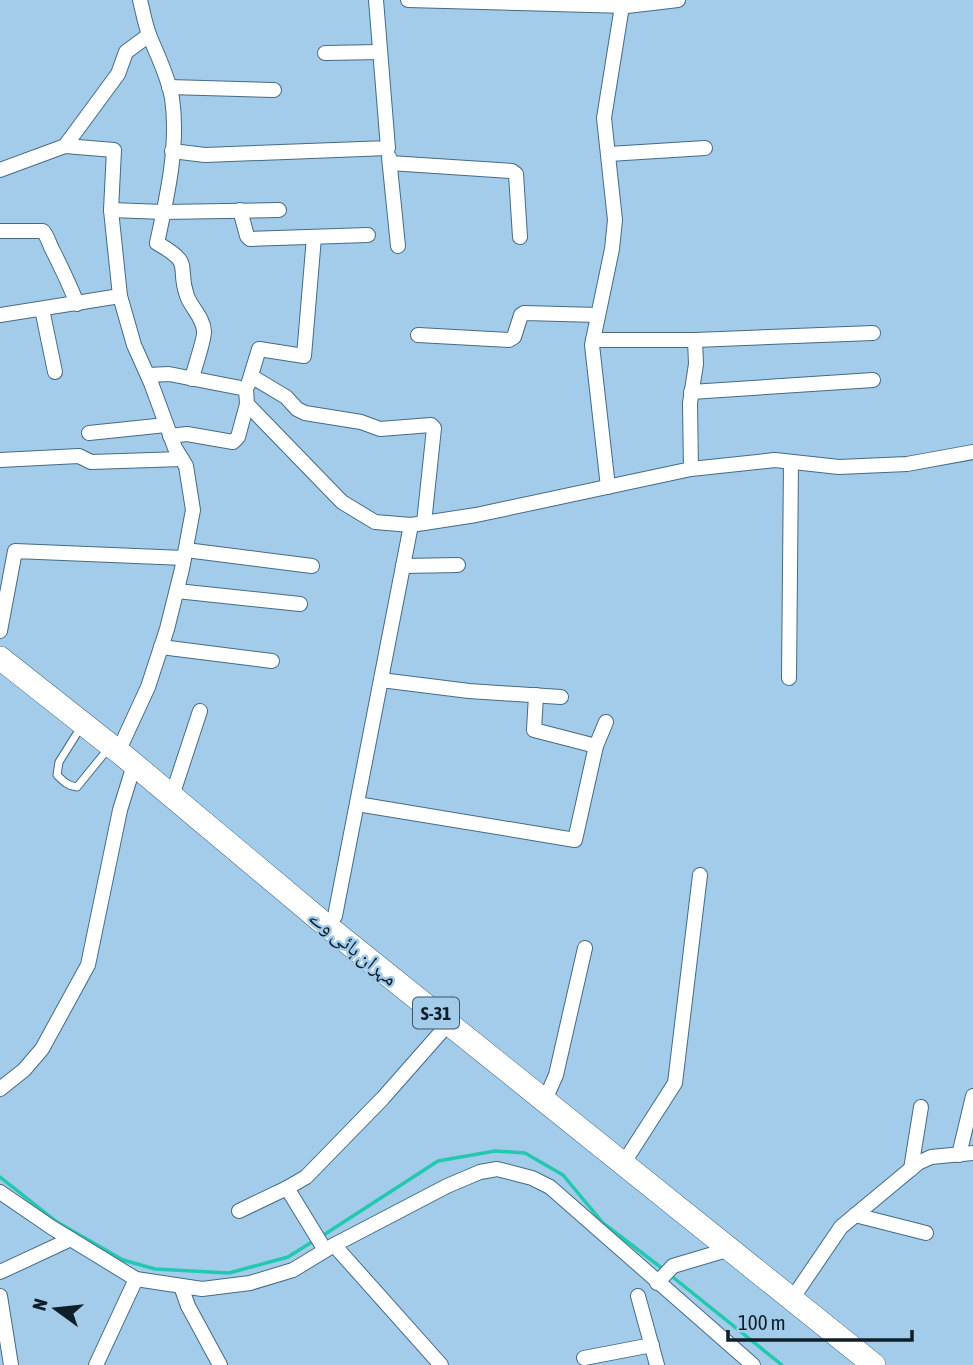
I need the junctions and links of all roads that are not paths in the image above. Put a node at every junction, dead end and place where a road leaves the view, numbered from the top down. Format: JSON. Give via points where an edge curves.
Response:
{"nodes":[{"id":1,"x":140,"y":0,"type":"edge"},
{"id":2,"x":376,"y":0,"type":"edge"},
{"id":3,"x":408,"y":0,"type":"edge"},
{"id":4,"x":678,"y":0,"type":"edge"},
{"id":5,"x":662,"y":1,"type":"edge"},
{"id":6,"x":547,"y":2,"type":"edge"},
{"id":7,"x":622,"y":6,"type":"junction"},
{"id":8,"x":149,"y":34,"type":"junction"},
{"id":9,"x":380,"y":52,"type":"junction"},
{"id":10,"x":325,"y":53,"type":"dead end"},
{"id":11,"x":169,"y":87,"type":"junction"},
{"id":12,"x":274,"y":90,"type":"dead end"},
{"id":13,"x":65,"y":146,"type":"junction"},
{"id":14,"x":388,"y":148,"type":"junction"},
{"id":15,"x":705,"y":148,"type":"dead end"},
{"id":16,"x":172,"y":151,"type":"junction"},
{"id":17,"x":609,"y":154,"type":"junction"},
{"id":18,"x":390,"y":163,"type":"junction"},
{"id":19,"x":0,"y":170,"type":"edge"},
{"id":20,"x":111,"y":209,"type":"junction"},
{"id":21,"x":279,"y":209,"type":"dead end"},
{"id":22,"x":240,"y":210,"type":"junction"},
{"id":23,"x":164,"y":212,"type":"junction"},
{"id":24,"x":0,"y":231,"type":"edge"},
{"id":25,"x":368,"y":235,"type":"dead end"},
{"id":26,"x":314,"y":237,"type":"junction"},
{"id":27,"x":520,"y":237,"type":"dead end"},
{"id":28,"x":398,"y":246,"type":"dead end"},
{"id":29,"x":121,"y":296,"type":"junction"},
{"id":30,"x":77,"y":304,"type":"junction"},
{"id":31,"x":42,"y":309,"type":"junction"},
{"id":32,"x":0,"y":315,"type":"edge"},
{"id":33,"x":598,"y":315,"type":"junction"},
{"id":34,"x":873,"y":333,"type":"dead end"},
{"id":35,"x":418,"y":335,"type":"dead end"},
{"id":36,"x":695,"y":340,"type":"junction"},
{"id":37,"x":593,"y":341,"type":"junction"},
{"id":38,"x":55,"y":372,"type":"dead end"},
{"id":39,"x":148,"y":374,"type":"junction"},
{"id":40,"x":192,"y":379,"type":"junction"},
{"id":41,"x":873,"y":380,"type":"dead end"},
{"id":42,"x":248,"y":390,"type":"junction"},
{"id":43,"x":691,"y":392,"type":"junction"},
{"id":44,"x":168,"y":431,"type":"junction"},
{"id":45,"x":89,"y":433,"type":"dead end"},
{"id":46,"x":973,"y":452,"type":"edge"},
{"id":47,"x":182,"y":459,"type":"junction"},
{"id":48,"x":0,"y":460,"type":"edge"},
{"id":49,"x":792,"y":462,"type":"junction"},
{"id":50,"x":691,"y":469,"type":"junction"},
{"id":51,"x":608,"y":487,"type":"junction"},
{"id":52,"x":418,"y":524,"type":"junction"},
{"id":53,"x":185,"y":554,"type":"junction"},
{"id":54,"x":458,"y":565,"type":"dead end"},
{"id":55,"x":312,"y":566,"type":"dead end"},
{"id":56,"x":403,"y":566,"type":"junction"},
{"id":57,"x":177,"y":591,"type":"junction"},
{"id":58,"x":299,"y":604,"type":"dead end"},
{"id":59,"x":0,"y":631,"type":"edge"},
{"id":60,"x":161,"y":647,"type":"junction"},
{"id":61,"x":0,"y":658,"type":"edge"},
{"id":62,"x":272,"y":661,"type":"dead end"},
{"id":63,"x":789,"y":678,"type":"dead end"},
{"id":64,"x":381,"y":680,"type":"junction"},
{"id":65,"x":536,"y":695,"type":"junction"},
{"id":66,"x":561,"y":697,"type":"dead end"},
{"id":67,"x":200,"y":711,"type":"dead end"},
{"id":68,"x":606,"y":722,"type":"dead end"},
{"id":69,"x":83,"y":724,"type":"junction"},
{"id":70,"x":596,"y":746,"type":"junction"},
{"id":71,"x":121,"y":754,"type":"junction"},
{"id":72,"x":172,"y":796,"type":"junction"},
{"id":73,"x":357,"y":804,"type":"junction"},
{"id":74,"x":700,"y":875,"type":"dead end"},
{"id":75,"x":327,"y":926,"type":"junction"},
{"id":76,"x":585,"y":948,"type":"dead end"},
{"id":77,"x":449,"y":1023,"type":"junction"},
{"id":78,"x":0,"y":1089,"type":"edge"},
{"id":79,"x":973,"y":1096,"type":"edge"},
{"id":80,"x":545,"y":1100,"type":"junction"},
{"id":81,"x":921,"y":1107,"type":"dead end"},
{"id":82,"x":966,"y":1154,"type":"edge"},
{"id":83,"x":623,"y":1164,"type":"junction"},
{"id":84,"x":911,"y":1169,"type":"junction"},
{"id":85,"x":287,"y":1188,"type":"junction"},
{"id":86,"x":0,"y":1192,"type":"edge"},
{"id":87,"x":239,"y":1211,"type":"dead end"},
{"id":88,"x":855,"y":1215,"type":"junction"},
{"id":89,"x":926,"y":1233,"type":"dead end"},
{"id":90,"x":71,"y":1239,"type":"junction"},
{"id":91,"x":330,"y":1247,"type":"junction"},
{"id":92,"x":730,"y":1249,"type":"junction"},
{"id":93,"x":0,"y":1272,"type":"edge"},
{"id":94,"x":663,"y":1277,"type":"junction"},
{"id":95,"x":136,"y":1279,"type":"junction"},
{"id":96,"x":181,"y":1286,"type":"junction"},
{"id":97,"x":0,"y":1296,"type":"edge"},
{"id":98,"x":638,"y":1296,"type":"dead end"},
{"id":99,"x":792,"y":1299,"type":"junction"},
{"id":100,"x":652,"y":1345,"type":"junction"},
{"id":101,"x":730,"y":1345,"type":"junction"},
{"id":102,"x":584,"y":1358,"type":"dead end"},
{"id":103,"x":11,"y":1365,"type":"edge"},
{"id":104,"x":96,"y":1365,"type":"edge"},
{"id":105,"x":220,"y":1365,"type":"edge"},
{"id":106,"x":440,"y":1365,"type":"edge"},
{"id":107,"x":657,"y":1365,"type":"edge"},
{"id":108,"x":734,"y":1365,"type":"edge"},
{"id":109,"x":753,"y":1365,"type":"edge"},
{"id":110,"x":874,"y":1365,"type":"edge"}],
"edges":[{"from":1,"to":8,"type":"street"},
{"from":2,"to":9,"type":"street"},
{"from":3,"to":6,"type":"street"},
{"from":4,"to":5,"type":"street"},
{"from":5,"to":7,"type":"street"},
{"from":6,"to":7,"type":"street"},
{"from":7,"to":17,"type":"street","via":[[605,104]]},
{"from":8,"to":11,"type":"street"},
{"from":8,"to":13,"type":"street","via":[[126,52],[118,74]]},
{"from":9,"to":10,"type":"street"},
{"from":9,"to":14,"type":"street"},
{"from":11,"to":12,"type":"street"},
{"from":11,"to":16,"type":"street"},
{"from":13,"to":19,"type":"street"},
{"from":13,"to":20,"type":"street","via":[[114,150]]},
{"from":14,"to":16,"type":"street","via":[[205,155]]},
{"from":14,"to":18,"type":"street"},
{"from":15,"to":17,"type":"street"},
{"from":16,"to":23,"type":"street"},
{"from":17,"to":33,"type":"street","via":[[615,220]]},
{"from":18,"to":27,"type":"street","via":[[512,171],[516,174]]},
{"from":18,"to":28,"type":"street"},
{"from":20,"to":23,"type":"street"},
{"from":20,"to":29,"type":"street"},
{"from":21,"to":22,"type":"street"},
{"from":22,"to":23,"type":"street"},
{"from":22,"to":26,"type":"street","via":[[250,239]]},
{"from":23,"to":40,"type":"street","via":[[157,243],[183,262],[187,297],[204,329]]},
{"from":24,"to":30,"type":"street","via":[[43,231]]},
{"from":25,"to":26,"type":"street"},
{"from":26,"to":42,"type":"street","via":[[304,356],[259,349]]},
{"from":29,"to":30,"type":"street"},
{"from":29,"to":39,"type":"street","via":[[134,345]]},
{"from":30,"to":31,"type":"street"},
{"from":31,"to":32,"type":"street"},
{"from":31,"to":38,"type":"street"},
{"from":33,"to":35,"type":"street","via":[[524,313],[509,340]]},
{"from":33,"to":37,"type":"street"},
{"from":34,"to":36,"type":"street"},
{"from":36,"to":37,"type":"street"},
{"from":36,"to":43,"type":"street"},
{"from":37,"to":51,"type":"street"},
{"from":39,"to":40,"type":"street"},
{"from":39,"to":44,"type":"street"},
{"from":40,"to":42,"type":"street"},
{"from":41,"to":43,"type":"street"},
{"from":42,"to":44,"type":"street","via":[[233,442]]},
{"from":42,"to":52,"type":"street","via":[[342,502],[375,522]]},
{"from":42,"to":52,"type":"street","via":[[286,397],[306,413],[380,429],[431,425]]},
{"from":43,"to":50,"type":"street"},
{"from":44,"to":45,"type":"street"},
{"from":44,"to":47,"type":"street"},
{"from":46,"to":49,"type":"street","via":[[907,464],[839,467]]},
{"from":47,"to":48,"type":"street","via":[[91,462],[79,456]]},
{"from":47,"to":53,"type":"street","via":[[194,510]]},
{"from":49,"to":50,"type":"street"},
{"from":49,"to":63,"type":"street"},
{"from":50,"to":51,"type":"street"},
{"from":51,"to":52,"type":"street"},
{"from":52,"to":56,"type":"street"},
{"from":53,"to":55,"type":"street"},
{"from":53,"to":57,"type":"street"},
{"from":53,"to":59,"type":"street","via":[[15,551]]},
{"from":54,"to":56,"type":"street"},
{"from":56,"to":64,"type":"street"},
{"from":57,"to":58,"type":"street"},
{"from":57,"to":60,"type":"street"},
{"from":60,"to":62,"type":"street"},
{"from":60,"to":71,"type":"street"},
{"from":61,"to":69,"type":"main road","name":"مہران ہائی وے","number":"S-31"},
{"from":64,"to":65,"type":"street"},
{"from":64,"to":73,"type":"street"},
{"from":65,"to":66,"type":"street"},
{"from":65,"to":70,"type":"street","via":[[534,730]]},
{"from":67,"to":72,"type":"street"},
{"from":68,"to":70,"type":"street"},
{"from":69,"to":71,"type":"main road","name":"مہران ہائی وے","number":"S-31"},
{"from":69,"to":71,"type":"lane","via":[[59,762],[57,775],[69,786],[77,787]]},
{"from":70,"to":73,"type":"street","via":[[575,840]]},
{"from":71,"to":72,"type":"main road","name":"مہران ہائی وے","number":"S-31"},
{"from":71,"to":78,"type":"street","via":[[121,810],[88,965],[42,1049]]},
{"from":72,"to":75,"type":"main road","name":"مہران ہائی وے","number":"S-31"},
{"from":73,"to":75,"type":"street","via":[[335,916]]},
{"from":74,"to":83,"type":"street","via":[[675,1083]]},
{"from":75,"to":77,"type":"main road","name":"مہران ہائی وے","number":"S-31"},
{"from":76,"to":80,"type":"street","via":[[556,1075]]},
{"from":77,"to":80,"type":"main road","name":"مہران ہائی وے","number":"S-31"},
{"from":77,"to":85,"type":"street","via":[[343,1141],[306,1177]]},
{"from":79,"to":82,"type":"street"},
{"from":80,"to":83,"type":"main road","name":"مہران ہائی وے","number":"S-31"},
{"from":81,"to":84,"type":"street"},
{"from":82,"to":84,"type":"street","via":[[931,1157]]},
{"from":83,"to":92,"type":"main road","name":"مہران ہائی وے","number":"S-31"},
{"from":84,"to":88,"type":"street"},
{"from":85,"to":87,"type":"street"},
{"from":85,"to":91,"type":"street"},
{"from":86,"to":90,"type":"street"},
{"from":88,"to":89,"type":"street"},
{"from":88,"to":99,"type":"street","via":[[841,1227]]},
{"from":90,"to":93,"type":"street"},
{"from":90,"to":95,"type":"street"},
{"from":91,"to":94,"type":"street","via":[[447,1186],[497,1169],[550,1187]]},
{"from":91,"to":96,"type":"street","via":[[293,1270],[250,1283],[202,1289]]},
{"from":91,"to":106,"type":"street"},
{"from":92,"to":94,"type":"street","via":[[701,1256]]},
{"from":92,"to":99,"type":"main road","name":"مہران ہائی وے","number":"S-31"},
{"from":94,"to":101,"type":"street"},
{"from":95,"to":96,"type":"street"},
{"from":95,"to":104,"type":"street"},
{"from":96,"to":105,"type":"street"},
{"from":97,"to":103,"type":"street"},
{"from":98,"to":100,"type":"street"},
{"from":99,"to":110,"type":"main road","name":"مہران ہائی وے","number":"S-31"},
{"from":100,"to":102,"type":"street"},
{"from":100,"to":107,"type":"street"},
{"from":101,"to":108,"type":"street"},
{"from":101,"to":109,"type":"street"}]}
